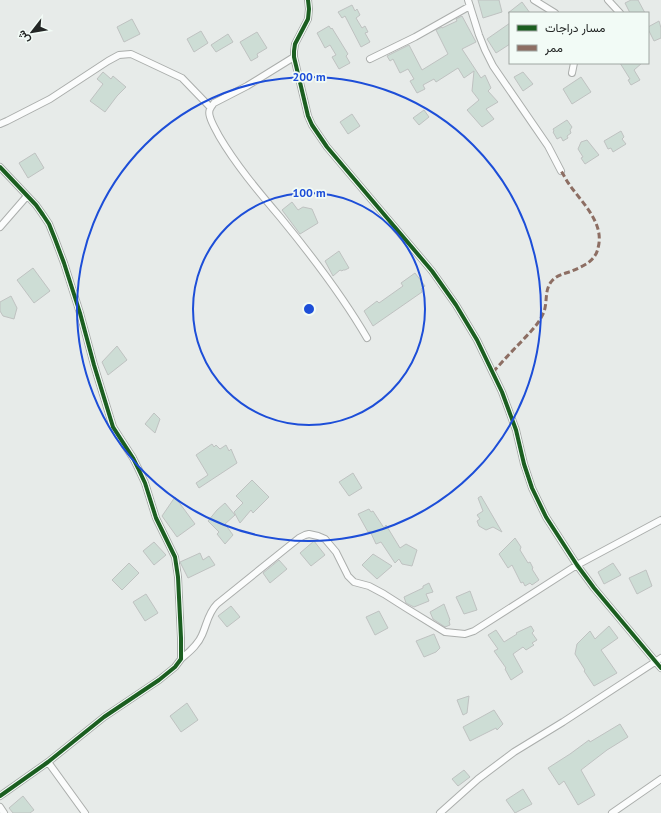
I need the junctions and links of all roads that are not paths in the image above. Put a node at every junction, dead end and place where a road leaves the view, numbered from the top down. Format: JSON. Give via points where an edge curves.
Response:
{"nodes":[{"id":1,"x":308,"y":0,"type":"edge"},
{"id":2,"x":534,"y":0,"type":"edge"},
{"id":3,"x":608,"y":0,"type":"edge"},
{"id":4,"x":469,"y":3,"type":"edge"},
{"id":5,"x":553,"y":12,"type":"edge"},
{"id":6,"x":619,"y":12,"type":"edge"},
{"id":7,"x":294,"y":57,"type":"junction"},
{"id":8,"x":370,"y":59,"type":"dead end"},
{"id":9,"x":574,"y":64,"type":"edge"},
{"id":10,"x":572,"y":73,"type":"dead end"},
{"id":11,"x":210,"y":107,"type":"junction"},
{"id":12,"x":0,"y":124,"type":"edge"},
{"id":13,"x":0,"y":167,"type":"edge"},
{"id":14,"x":561,"y":171,"type":"dead end"},
{"id":15,"x":27,"y":196,"type":"junction"},
{"id":16,"x":0,"y":227,"type":"edge"},
{"id":17,"x":367,"y":338,"type":"dead end"},
{"id":18,"x":661,"y":520,"type":"edge"},
{"id":19,"x":577,"y":566,"type":"junction"},
{"id":20,"x":181,"y":659,"type":"junction"},
{"id":21,"x":658,"y":659,"type":"edge"},
{"id":22,"x":661,"y":668,"type":"edge"},
{"id":23,"x":48,"y":762,"type":"junction"},
{"id":24,"x":661,"y":779,"type":"edge"},
{"id":25,"x":0,"y":796,"type":"edge"},
{"id":26,"x":0,"y":807,"type":"edge"},
{"id":27,"x":4,"y":813,"type":"edge"},
{"id":28,"x":85,"y":813,"type":"edge"},
{"id":29,"x":440,"y":813,"type":"edge"},
{"id":30,"x":612,"y":813,"type":"edge"}],
"edges":[{"from":1,"to":7,"type":"street","via":[[308,19],[294,44]]},
{"from":2,"to":5,"type":"street"},
{"from":3,"to":6,"type":"street"},
{"from":4,"to":8,"type":"street","via":[[415,37]]},
{"from":4,"to":14,"type":"street","via":[[479,35],[493,66],[548,146]]},
{"from":7,"to":11,"type":"street"},
{"from":7,"to":19,"type":"street","via":[[305,106],[318,135],[432,271],[477,340],[511,415],[532,488],[546,517]]},
{"from":9,"to":10,"type":"street"},
{"from":11,"to":12,"type":"street","via":[[182,78],[131,54],[119,55],[50,99]]},
{"from":11,"to":17,"type":"street","via":[[208,112],[214,127],[236,162],[327,277]]},
{"from":13,"to":15,"type":"street"},
{"from":15,"to":16,"type":"street"},
{"from":15,"to":20,"type":"street","via":[[49,224],[76,299],[113,427],[138,468],[158,522],[175,557],[180,596]]},
{"from":18,"to":19,"type":"street"},
{"from":19,"to":20,"type":"street","via":[[474,631],[465,634],[452,633],[445,632],[369,586],[354,582],[325,539],[309,534],[299,538],[217,604],[210,612],[201,637]]},
{"from":19,"to":21,"type":"street"},
{"from":20,"to":23,"type":"street","via":[[170,672],[104,717]]},
{"from":21,"to":22,"type":"street"},
{"from":21,"to":29,"type":"street","via":[[514,752],[478,779]]},
{"from":23,"to":25,"type":"street"},
{"from":23,"to":28,"type":"street"},
{"from":24,"to":30,"type":"street"},
{"from":26,"to":27,"type":"street"}]}
